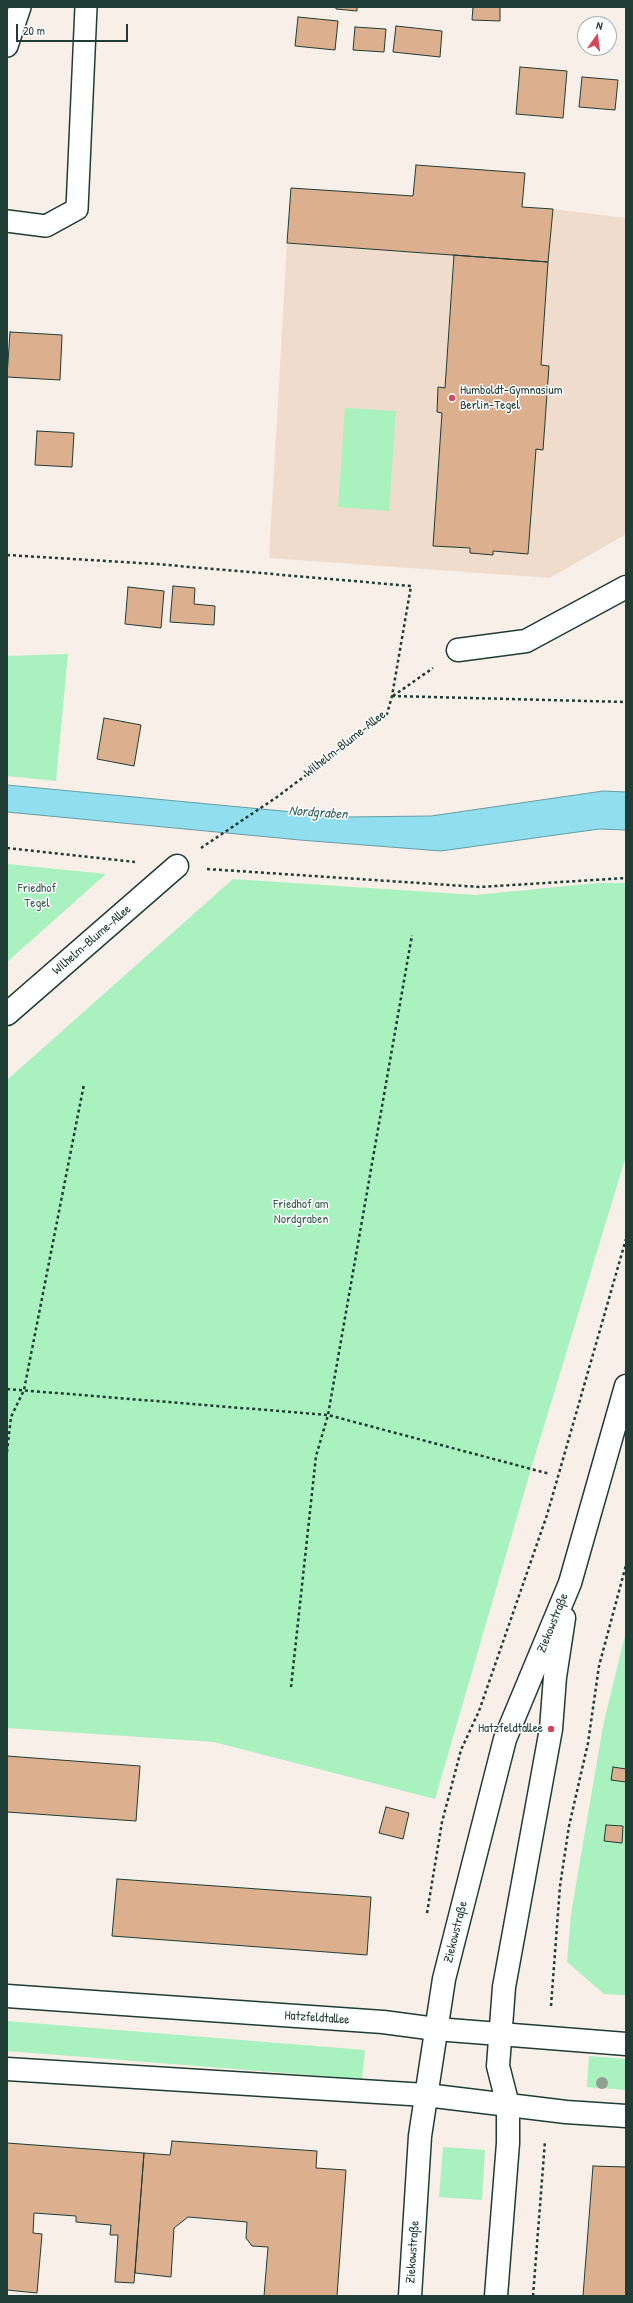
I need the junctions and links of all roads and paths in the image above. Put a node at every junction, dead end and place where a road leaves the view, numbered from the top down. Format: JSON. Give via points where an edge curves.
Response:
{"nodes":[{"id":1,"x":20,"y":7,"type":"edge"},
{"id":2,"x":86,"y":7,"type":"edge"},
{"id":3,"x":7,"y":46,"type":"edge"},
{"id":4,"x":7,"y":221,"type":"edge"},
{"id":5,"x":7,"y":555,"type":"edge"},
{"id":6,"x":626,"y":587,"type":"edge"},
{"id":7,"x":458,"y":650,"type":"joint"},
{"id":8,"x":392,"y":696,"type":"junction"},
{"id":9,"x":626,"y":702,"type":"edge"},
{"id":10,"x":7,"y":848,"type":"edge"},
{"id":11,"x":198,"y":849,"type":"dead end"},
{"id":12,"x":140,"y":862,"type":"dead end"},
{"id":13,"x":177,"y":866,"type":"joint"},
{"id":14,"x":626,"y":878,"type":"edge"},
{"id":15,"x":412,"y":935,"type":"dead end"},
{"id":16,"x":7,"y":1014,"type":"edge"},
{"id":17,"x":84,"y":1084,"type":"dead end"},
{"id":18,"x":626,"y":1386,"type":"edge"},
{"id":19,"x":7,"y":1389,"type":"edge"},
{"id":20,"x":24,"y":1390,"type":"junction"},
{"id":21,"x":328,"y":1415,"type":"junction"},
{"id":22,"x":7,"y":1452,"type":"edge"},
{"id":23,"x":550,"y":1474,"type":"dead end"},
{"id":24,"x":626,"y":1565,"type":"edge"},
{"id":25,"x":570,"y":1583,"type":"junction"},
{"id":26,"x":291,"y":1687,"type":"dead end"},
{"id":27,"x":7,"y":1996,"type":"edge"},
{"id":28,"x":436,"y":2029,"type":"junction"},
{"id":29,"x":500,"y":2034,"type":"junction"},
{"id":30,"x":550,"y":2038,"type":"junction"},
{"id":31,"x":626,"y":2044,"type":"edge"},
{"id":32,"x":7,"y":2069,"type":"edge"},
{"id":33,"x":426,"y":2095,"type":"junction"},
{"id":34,"x":508,"y":2105,"type":"junction"},
{"id":35,"x":547,"y":2109,"type":"junction"},
{"id":36,"x":626,"y":2116,"type":"edge"},
{"id":37,"x":410,"y":2296,"type":"edge"},
{"id":38,"x":496,"y":2296,"type":"edge"},
{"id":39,"x":533,"y":2296,"type":"edge"}],
"edges":[{"from":1,"to":3,"type":"lane"},
{"from":2,"to":4,"type":"lane","via":[[78,209],[46,226]]},
{"from":5,"to":8,"type":"path","via":[[156,564],[411,586]]},
{"from":6,"to":7,"type":"street","via":[[526,641]]},
{"from":7,"to":8,"type":"path","name":"Wilhelm-Blume-Allee"},
{"from":8,"to":9,"type":"path"},
{"from":8,"to":11,"type":"path","name":"Wilhelm-Blume-Allee","via":[[387,714],[277,797]]},
{"from":10,"to":12,"type":"path"},
{"from":13,"to":14,"type":"path","via":[[480,887]]},
{"from":13,"to":16,"type":"street","name":"Wilhelm-Blume-Allee"},
{"from":15,"to":21,"type":"path"},
{"from":17,"to":20,"type":"path"},
{"from":18,"to":25,"type":"street","name":"Ziekowstraße"},
{"from":19,"to":20,"type":"path"},
{"from":20,"to":21,"type":"path"},
{"from":20,"to":22,"type":"path","via":[[10,1417]]},
{"from":21,"to":23,"type":"path"},
{"from":21,"to":26,"type":"path","via":[[316,1456]]},
{"from":24,"to":30,"type":"path","via":[[599,1666],[588,1744],[569,1826],[560,1886]]},
{"from":25,"to":28,"type":"street","name":"Ziekowstraße","via":[[505,1739],[444,1979]]},
{"from":25,"to":29,"type":"street","name":"Ziekowstraße","via":[[551,1729],[504,1987]]},
{"from":27,"to":28,"type":"street","name":"Hatzfeldtallee","via":[[384,2022]]},
{"from":28,"to":29,"type":"street","name":"Hatzfeldtallee"},
{"from":28,"to":33,"type":"street","name":"Ziekowstraße"},
{"from":29,"to":30,"type":"street","name":"Hatzfeldtallee"},
{"from":29,"to":34,"type":"street","name":"Ziekowstraße","via":[[498,2066]]},
{"from":30,"to":31,"type":"street","name":"Hatzfeldtallee"},
{"from":32,"to":33,"type":"street"},
{"from":33,"to":34,"type":"street"},
{"from":33,"to":37,"type":"street","name":"Ziekowstraße","via":[[420,2136]]},
{"from":34,"to":35,"type":"street"},
{"from":34,"to":38,"type":"street","name":"Ziekowstraße","via":[[508,2143]]},
{"from":35,"to":36,"type":"street"},
{"from":35,"to":39,"type":"path"}]}
